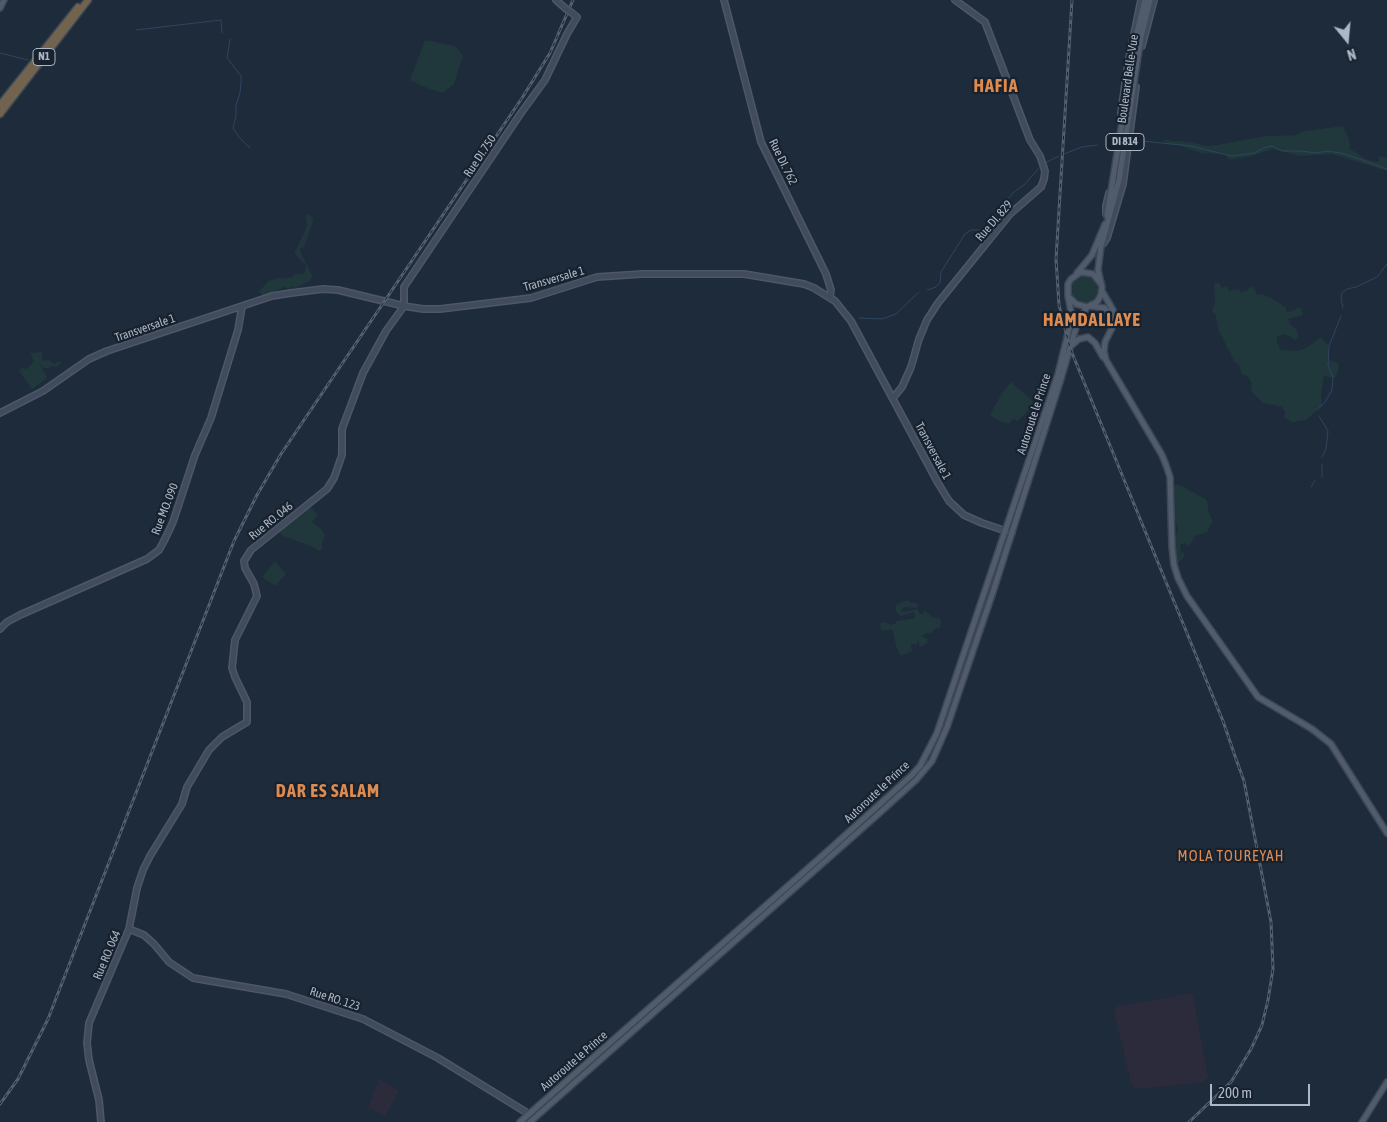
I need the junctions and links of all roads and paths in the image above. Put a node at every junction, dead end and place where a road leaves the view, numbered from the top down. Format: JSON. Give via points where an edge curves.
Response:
{"nodes":[{"id":1,"x":4,"y":0,"type":"edge"},
{"id":2,"x":83,"y":0,"type":"edge"},
{"id":3,"x":88,"y":0,"type":"edge"},
{"id":4,"x":556,"y":0,"type":"edge"},
{"id":5,"x":724,"y":0,"type":"edge"},
{"id":6,"x":955,"y":0,"type":"edge"},
{"id":7,"x":1143,"y":0,"type":"edge"},
{"id":8,"x":1152,"y":0,"type":"edge"},
{"id":9,"x":0,"y":8,"type":"edge"},
{"id":10,"x":0,"y":105,"type":"edge"},
{"id":11,"x":0,"y":114,"type":"edge"},
{"id":12,"x":1075,"y":275,"type":"junction"},
{"id":13,"x":1101,"y":284,"type":"junction"},
{"id":14,"x":1102,"y":291,"type":"junction"},
{"id":15,"x":1068,"y":296,"type":"junction"},
{"id":16,"x":830,"y":297,"type":"junction"},
{"id":17,"x":242,"y":306,"type":"junction"},
{"id":18,"x":404,"y":306,"type":"junction"},
{"id":19,"x":1088,"y":306,"type":"junction"},
{"id":20,"x":1070,"y":347,"type":"junction"},
{"id":21,"x":1112,"y":370,"type":"junction"},
{"id":22,"x":894,"y":398,"type":"junction"},
{"id":23,"x":0,"y":413,"type":"edge"},
{"id":24,"x":1005,"y":530,"type":"junction"},
{"id":25,"x":1012,"y":532,"type":"junction"},
{"id":26,"x":0,"y":629,"type":"edge"},
{"id":27,"x":182,"y":804,"type":"joint"},
{"id":28,"x":1387,"y":833,"type":"edge"},
{"id":29,"x":129,"y":929,"type":"junction"},
{"id":30,"x":1387,"y":1082,"type":"edge"},
{"id":31,"x":529,"y":1114,"type":"junction"},
{"id":32,"x":101,"y":1122,"type":"edge"},
{"id":33,"x":520,"y":1122,"type":"edge"},
{"id":34,"x":530,"y":1122,"type":"edge"},
{"id":35,"x":1362,"y":1122,"type":"edge"}],
"edges":[{"from":1,"to":9,"type":"main road"},
{"from":2,"to":10,"type":"highway","number":"N1"},
{"from":3,"to":11,"type":"highway","number":"N1"},
{"from":4,"to":18,"type":"street","name":"Rue DI.750","bridge":true,"via":[[577,17],[545,80],[404,286]]},
{"from":5,"to":16,"type":"street","name":"Rue DI. 762","via":[[761,142],[826,274],[832,290]]},
{"from":6,"to":22,"type":"street","name":"Rue DI. 829","via":[[985,22],[1030,140],[1040,156],[1044,179],[1041,187],[1010,214],[938,303],[927,320],[911,367]]},
{"from":7,"to":12,"type":"main road","name":"Boulevard Belle-Vue","number":"DI 814","via":[[1107,220],[1092,255]]},
{"from":8,"to":13,"type":"main road","name":"Boulevard Belle-Vue","number":"DI 814","via":[[1141,37],[1120,180],[1101,246],[1098,270]]},
{"from":12,"to":13,"type":"main road","via":[[1093,274]]},
{"from":12,"to":15,"type":"main road","via":[[1068,284]]},
{"from":13,"to":14,"type":"main road"},
{"from":14,"to":19,"type":"main road","via":[[1099,299]]},
{"from":14,"to":21,"type":"main road","via":[[1116,321],[1107,349]]},
{"from":15,"to":19,"type":"main road","via":[[1076,304]]},
{"from":15,"to":24,"type":"main road","name":"Autoroute le Prince","via":[[1072,317],[1058,374]]},
{"from":16,"to":18,"type":"street","name":"Transversale 1","via":[[804,284],[744,274],[642,274],[597,277],[525,299],[440,309]]},
{"from":16,"to":22,"type":"street","name":"Transversale 1","via":[[851,321]]},
{"from":17,"to":18,"type":"street","name":"Transversale 1","via":[[272,296],[323,289]]},
{"from":17,"to":23,"type":"street","name":"Transversale 1","via":[[107,351],[89,359],[43,391]]},
{"from":17,"to":26,"type":"street","name":"Rue MO. 090","via":[[238,330],[211,418],[173,522],[159,550],[147,559],[20,615]]},
{"from":18,"to":27,"type":"street","name":"Rue RO. 046","via":[[386,331],[364,373],[342,429],[342,454],[334,478],[327,489],[251,550],[244,561],[257,596],[235,640],[232,668],[247,702],[247,722],[212,746],[187,787]]},
{"from":19,"to":20,"type":"main road","name":"Autoroute le Prince","via":[[1077,324]]},
{"from":19,"to":21,"type":"main road","via":[[1105,308],[1112,317],[1112,328],[1104,351]]},
{"from":20,"to":21,"type":"main road","via":[[1082,337],[1091,338]]},
{"from":20,"to":25,"type":"main road","name":"Autoroute le Prince"},
{"from":21,"to":28,"type":"main road","via":[[1162,455],[1170,477],[1174,565],[1187,596],[1258,697],[1332,744]]},
{"from":22,"to":24,"type":"street","name":"Transversale 1","via":[[949,501],[964,515]]},
{"from":24,"to":25,"type":"street","name":"Transversale 1"},
{"from":24,"to":31,"type":"main road","name":"Autoroute le Prince","via":[[937,733],[920,766]]},
{"from":25,"to":34,"type":"main road","name":"Autoroute le Prince","via":[[947,727],[925,770]]},
{"from":27,"to":29,"type":"street","name":"Rue RO. 064","via":[[143,870]]},
{"from":29,"to":31,"type":"street","name":"Rue RO. 123","via":[[144,935],[169,962],[193,978],[286,994],[363,1019],[438,1058]]},
{"from":29,"to":32,"type":"street","name":"Rue RO. 064","via":[[89,1023],[89,1060]]},
{"from":30,"to":35,"type":"main road"},
{"from":31,"to":33,"type":"main road","name":"Autoroute le Prince"}]}
